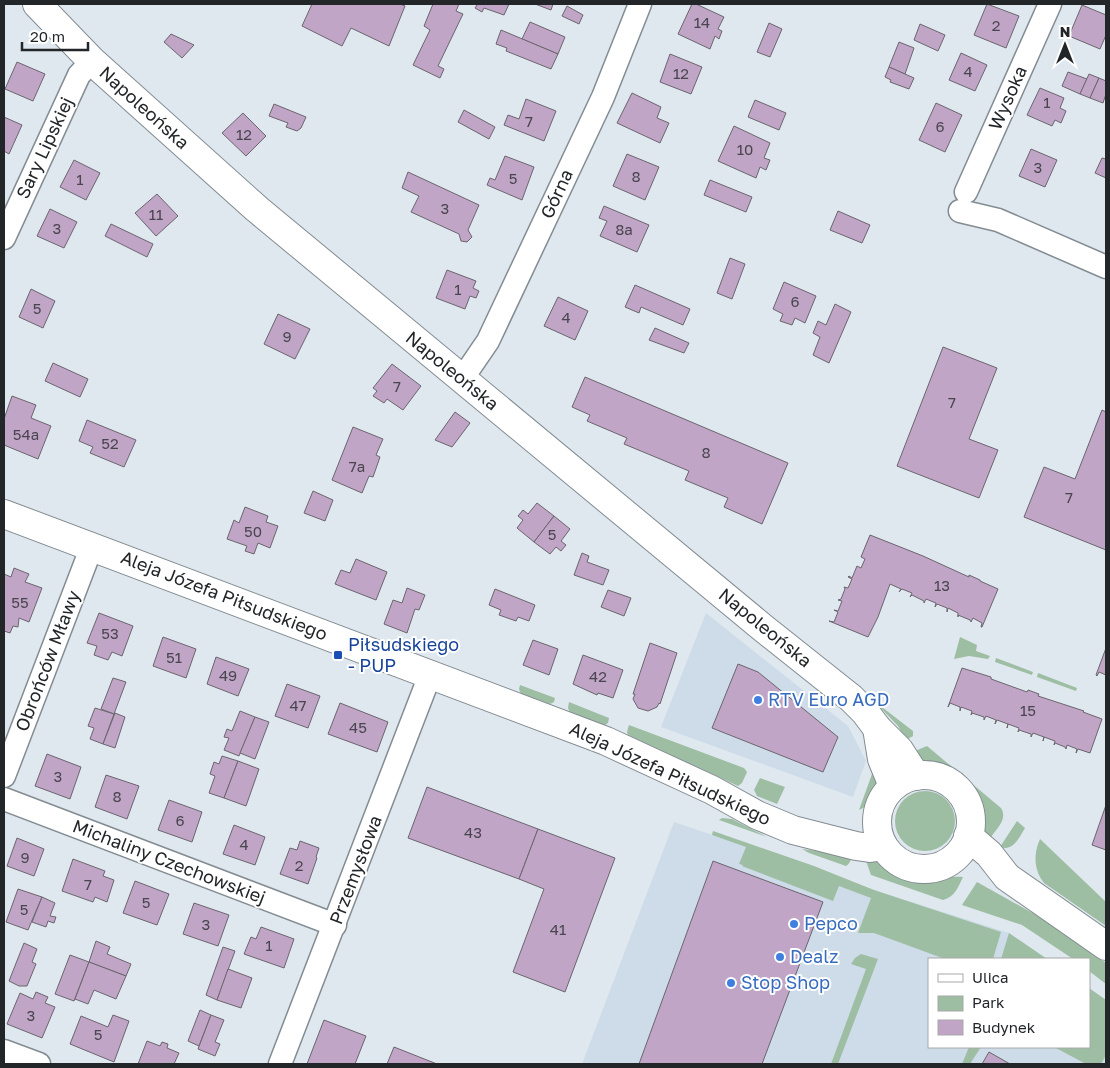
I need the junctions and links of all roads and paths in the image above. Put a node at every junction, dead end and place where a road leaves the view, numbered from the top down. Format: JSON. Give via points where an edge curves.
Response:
{"nodes":[{"id":1,"x":37,"y":4,"type":"edge"},
{"id":2,"x":640,"y":4,"type":"edge"},
{"id":3,"x":1050,"y":4,"type":"edge"},
{"id":4,"x":92,"y":61,"type":"junction"},
{"id":5,"x":4,"y":238,"type":"edge"},
{"id":6,"x":1106,"y":267,"type":"edge"},
{"id":7,"x":462,"y":379,"type":"junction"},
{"id":8,"x":4,"y":514,"type":"edge"},
{"id":9,"x":92,"y":546,"type":"junction"},
{"id":10,"x":430,"y":675,"type":"junction"},
{"id":11,"x":4,"y":776,"type":"edge"},
{"id":12,"x":904,"y":781,"type":"junction"},
{"id":13,"x":4,"y":799,"type":"edge"},
{"id":14,"x":877,"y":820,"type":"junction"},
{"id":15,"x":968,"y":836,"type":"junction"},
{"id":16,"x":832,"y":839,"type":"junction"},
{"id":17,"x":883,"y":846,"type":"junction"},
{"id":18,"x":953,"y":858,"type":"junction"},
{"id":19,"x":1007,"y":877,"type":"junction"},
{"id":20,"x":335,"y":925,"type":"junction"},
{"id":21,"x":1106,"y":946,"type":"edge"},
{"id":22,"x":4,"y":1051,"type":"edge"},
{"id":23,"x":39,"y":1064,"type":"edge"},
{"id":24,"x":280,"y":1064,"type":"edge"}],
"edges":[{"from":1,"to":4,"type":"main road","name":"Napoleońska"},
{"from":2,"to":7,"type":"street","name":"Górna","via":[[603,97],[488,341]]},
{"from":3,"to":6,"type":"street","name":"Wysoka","via":[[963,201],[998,220]]},
{"from":4,"to":5,"type":"street","name":"Sary Lipskiej","via":[[79,75]]},
{"from":4,"to":7,"type":"main road","name":"Napoleońska","via":[[257,209]]},
{"from":7,"to":12,"type":"main road","name":"Napoleońska","via":[[851,698],[900,750]]},
{"from":8,"to":9,"type":"main road","name":"Aleja Józefa Piłsudskiego"},
{"from":9,"to":10,"type":"main road","name":"Aleja Józefa Piłsudskiego"},
{"from":9,"to":11,"type":"street","name":"Obrońców Mławy"},
{"from":10,"to":16,"type":"main road","name":"Aleja Józefa Piłsudskiego","via":[[606,741],[793,830]]},
{"from":10,"to":20,"type":"street","name":"Przemysłowa"},
{"from":12,"to":14,"type":"main road","via":[[884,796]]},
{"from":12,"to":15,"type":"main road","via":[[932,776],[947,781],[959,791],[971,820]]},
{"from":13,"to":20,"type":"street","name":"Michaliny Czechowskiej"},
{"from":14,"to":16,"type":"main road","via":[[853,826]]},
{"from":14,"to":17,"type":"main road"},
{"from":15,"to":18,"type":"main road"},
{"from":15,"to":19,"type":"main road","via":[[989,854]]},
{"from":16,"to":17,"type":"main road","name":"Aleja Józefa Piłsudskiego","via":[[870,848]]},
{"from":17,"to":18,"type":"main road","via":[[908,866],[924,869],[939,866]]},
{"from":18,"to":19,"type":"main road","via":[[978,870]]},
{"from":19,"to":21,"type":"main road"},
{"from":20,"to":24,"type":"street","name":"Przemysłowa"},
{"from":22,"to":23,"type":"street"}]}
